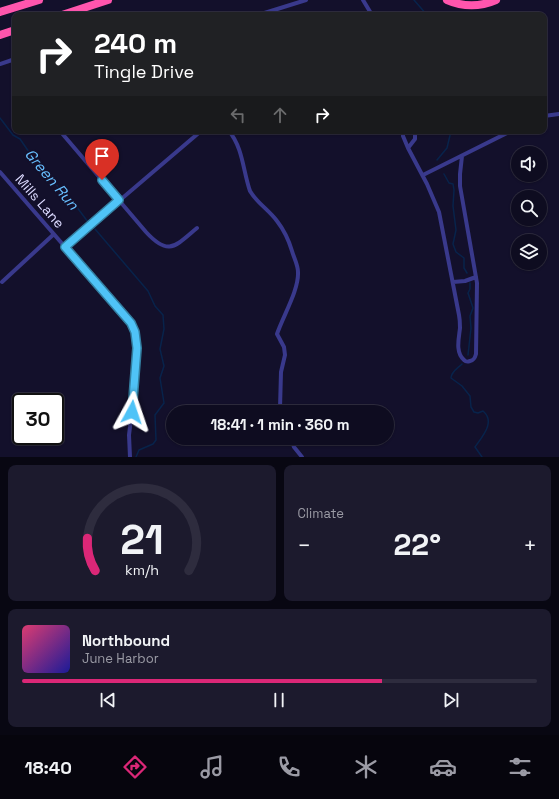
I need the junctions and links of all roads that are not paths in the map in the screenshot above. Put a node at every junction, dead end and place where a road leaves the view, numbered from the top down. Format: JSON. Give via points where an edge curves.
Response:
{"nodes":[{"id":1,"x":39,"y":0,"type":"edge"},
{"id":2,"x":108,"y":0,"type":"edge"},
{"id":3,"x":306,"y":0,"type":"edge"},
{"id":4,"x":363,"y":0,"type":"edge"},
{"id":5,"x":447,"y":0,"type":"edge"},
{"id":6,"x":496,"y":0,"type":"edge"},
{"id":7,"x":0,"y":12,"type":"edge"},
{"id":8,"x":71,"y":12,"type":"edge"},
{"id":9,"x":268,"y":12,"type":"edge"},
{"id":10,"x":370,"y":12,"type":"edge"},
{"id":11,"x":12,"y":31,"type":"edge"},
{"id":12,"x":0,"y":35,"type":"edge"},
{"id":13,"x":12,"y":61,"type":"edge"},
{"id":14,"x":0,"y":64,"type":"edge"},
{"id":15,"x":559,"y":114,"type":"edge"},
{"id":16,"x":547,"y":116,"type":"edge"},
{"id":17,"x":63,"y":134,"type":"edge"},
{"id":18,"x":197,"y":134,"type":"edge"},
{"id":19,"x":231,"y":134,"type":"edge"},
{"id":20,"x":403,"y":134,"type":"edge"},
{"id":21,"x":415,"y":134,"type":"edge"},
{"id":22,"x":505,"y":134,"type":"edge"},
{"id":23,"x":408,"y":148,"type":"junction"},
{"id":24,"x":462,"y":156,"type":"junction"},
{"id":25,"x":0,"y":172,"type":"edge"},
{"id":26,"x":422,"y":175,"type":"junction"},
{"id":27,"x":119,"y":200,"type":"junction"},
{"id":28,"x":197,"y":228,"type":"dead end"},
{"id":29,"x":54,"y":234,"type":"junction"},
{"id":30,"x":65,"y":247,"type":"junction"},
{"id":31,"x":476,"y":277,"type":"junction"},
{"id":32,"x":2,"y":282,"type":"dead end"},
{"id":33,"x":453,"y":282,"type":"junction"},
{"id":34,"x":280,"y":405,"type":"edge"},
{"id":35,"x":293,"y":445,"type":"edge"},
{"id":36,"x":130,"y":457,"type":"edge"},
{"id":37,"x":302,"y":457,"type":"edge"}],
"edges":[{"from":1,"to":7,"type":"highway"},
{"from":2,"to":8,"type":"highway"},
{"from":3,"to":9,"type":"street"},
{"from":4,"to":10,"type":"street"},
{"from":5,"to":6,"type":"highway","via":[[469,6]]},
{"from":11,"to":12,"type":"highway"},
{"from":13,"to":14,"type":"street"},
{"from":15,"to":16,"type":"street"},
{"from":17,"to":27,"type":"street"},
{"from":18,"to":27,"type":"street"},
{"from":19,"to":34,"type":"street","via":[[239,148],[250,191],[285,233],[298,272],[297,284],[277,334],[285,355],[281,372]]},
{"from":20,"to":23,"type":"street"},
{"from":21,"to":23,"type":"street"},
{"from":22,"to":24,"type":"street"},
{"from":23,"to":26,"type":"street"},
{"from":24,"to":26,"type":"street"},
{"from":24,"to":31,"type":"street","via":[[460,186]]},
{"from":25,"to":29,"type":"street","name":"Mills Lane"},
{"from":26,"to":33,"type":"street","via":[[439,212]]},
{"from":27,"to":28,"type":"street","via":[[154,241],[162,246],[174,246]]},
{"from":27,"to":30,"type":"street"},
{"from":29,"to":30,"type":"street","name":"Mills Lane"},
{"from":29,"to":32,"type":"street"},
{"from":30,"to":36,"type":"street","name":"Mills Lane","via":[[131,323],[135,332],[137,348],[129,435]]},
{"from":31,"to":33,"type":"street"},
{"from":31,"to":33,"type":"street","via":[[476,354],[473,360],[468,362],[459,352],[460,321]]},
{"from":35,"to":37,"type":"street"}]}
